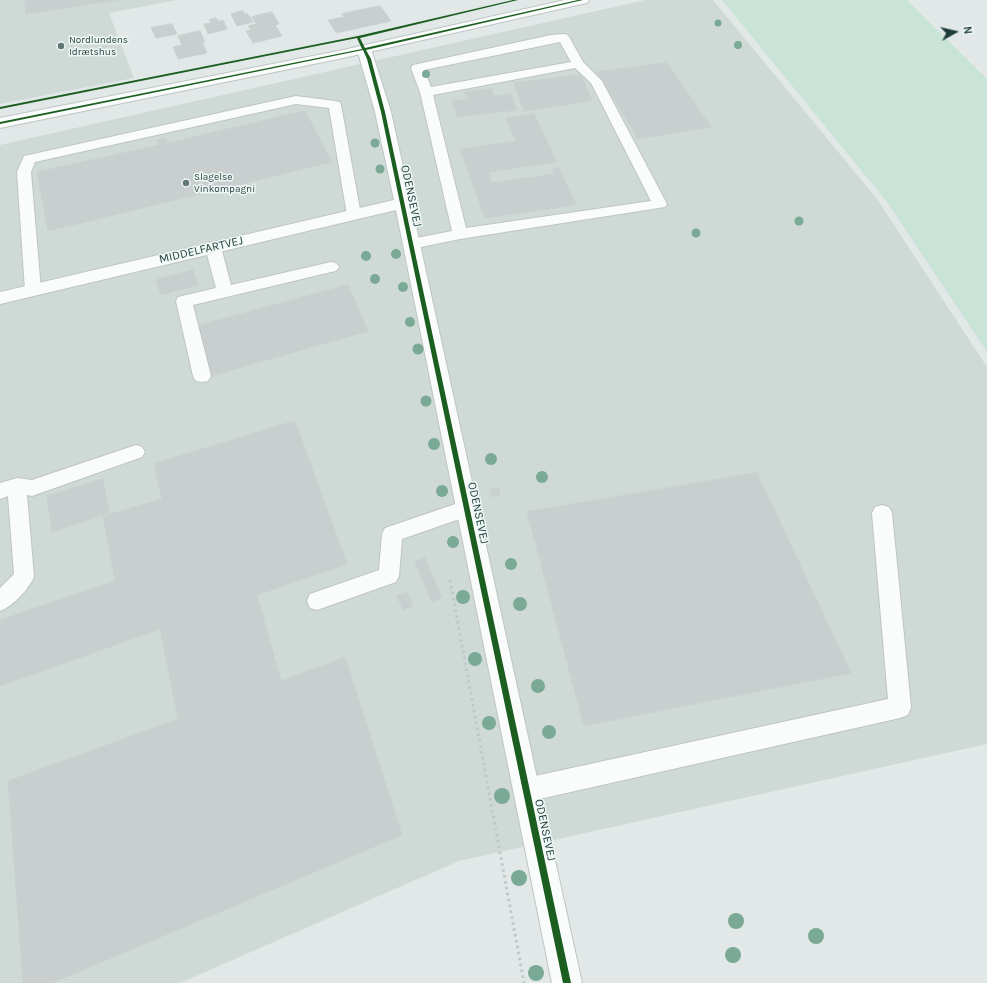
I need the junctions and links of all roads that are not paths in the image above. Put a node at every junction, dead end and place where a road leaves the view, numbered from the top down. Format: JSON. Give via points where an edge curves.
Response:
{"nodes":[{"id":1,"x":582,"y":0,"type":"edge"},
{"id":2,"x":364,"y":49,"type":"junction"},
{"id":3,"x":578,"y":64,"type":"junction"},
{"id":4,"x":426,"y":92,"type":"junction"},
{"id":5,"x":0,"y":123,"type":"edge"},
{"id":6,"x":403,"y":203,"type":"junction"},
{"id":7,"x":354,"y":214,"type":"junction"},
{"id":8,"x":460,"y":234,"type":"junction"},
{"id":9,"x":411,"y":244,"type":"junction"},
{"id":10,"x":213,"y":248,"type":"junction"},
{"id":11,"x":331,"y":267,"type":"dead end"},
{"id":12,"x":33,"y":290,"type":"junction"},
{"id":13,"x":225,"y":291,"type":"junction"},
{"id":14,"x":0,"y":298,"type":"edge"},
{"id":15,"x":202,"y":376,"type":"dead end"},
{"id":16,"x":136,"y":452,"type":"dead end"},
{"id":17,"x":9,"y":488,"type":"edge"},
{"id":18,"x":467,"y":508,"type":"junction"},
{"id":19,"x":882,"y":513,"type":"dead end"},
{"id":20,"x":317,"y":600,"type":"dead end"},
{"id":21,"x":0,"y":602,"type":"edge"},
{"id":22,"x":526,"y":790,"type":"junction"},
{"id":23,"x":567,"y":983,"type":"edge"}],
"edges":[{"from":1,"to":2,"type":"street"},
{"from":2,"to":5,"type":"street"},
{"from":2,"to":6,"type":"street","name":"ODENSEVEJ","via":[[383,112]]},
{"from":3,"to":4,"type":"lane"},
{"from":3,"to":4,"type":"lane","via":[[564,38],[551,39],[417,68]]},
{"from":3,"to":8,"type":"lane","via":[[596,81],[660,204]]},
{"from":4,"to":8,"type":"lane"},
{"from":6,"to":7,"type":"street","name":"MIDDELFARTVEJ"},
{"from":6,"to":9,"type":"street","name":"ODENSEVEJ"},
{"from":7,"to":10,"type":"street","name":"MIDDELFARTVEJ"},
{"from":7,"to":12,"type":"lane","via":[[335,105],[296,100],[29,160],[24,172]]},
{"from":8,"to":9,"type":"lane"},
{"from":9,"to":18,"type":"street","name":"ODENSEVEJ"},
{"from":10,"to":12,"type":"street","name":"MIDDELFARTVEJ"},
{"from":10,"to":13,"type":"lane"},
{"from":11,"to":13,"type":"lane"},
{"from":12,"to":14,"type":"street","name":"MIDDELFARTVEJ"},
{"from":13,"to":15,"type":"lane","via":[[184,301]]},
{"from":16,"to":17,"type":"lane","via":[[32,488]]},
{"from":17,"to":21,"type":"lane","via":[[24,577]]},
{"from":18,"to":20,"type":"lane","via":[[392,534],[389,576]]},
{"from":18,"to":22,"type":"street","name":"ODENSEVEJ"},
{"from":19,"to":22,"type":"lane","via":[[900,707]]},
{"from":22,"to":23,"type":"street","name":"ODENSEVEJ"}]}
